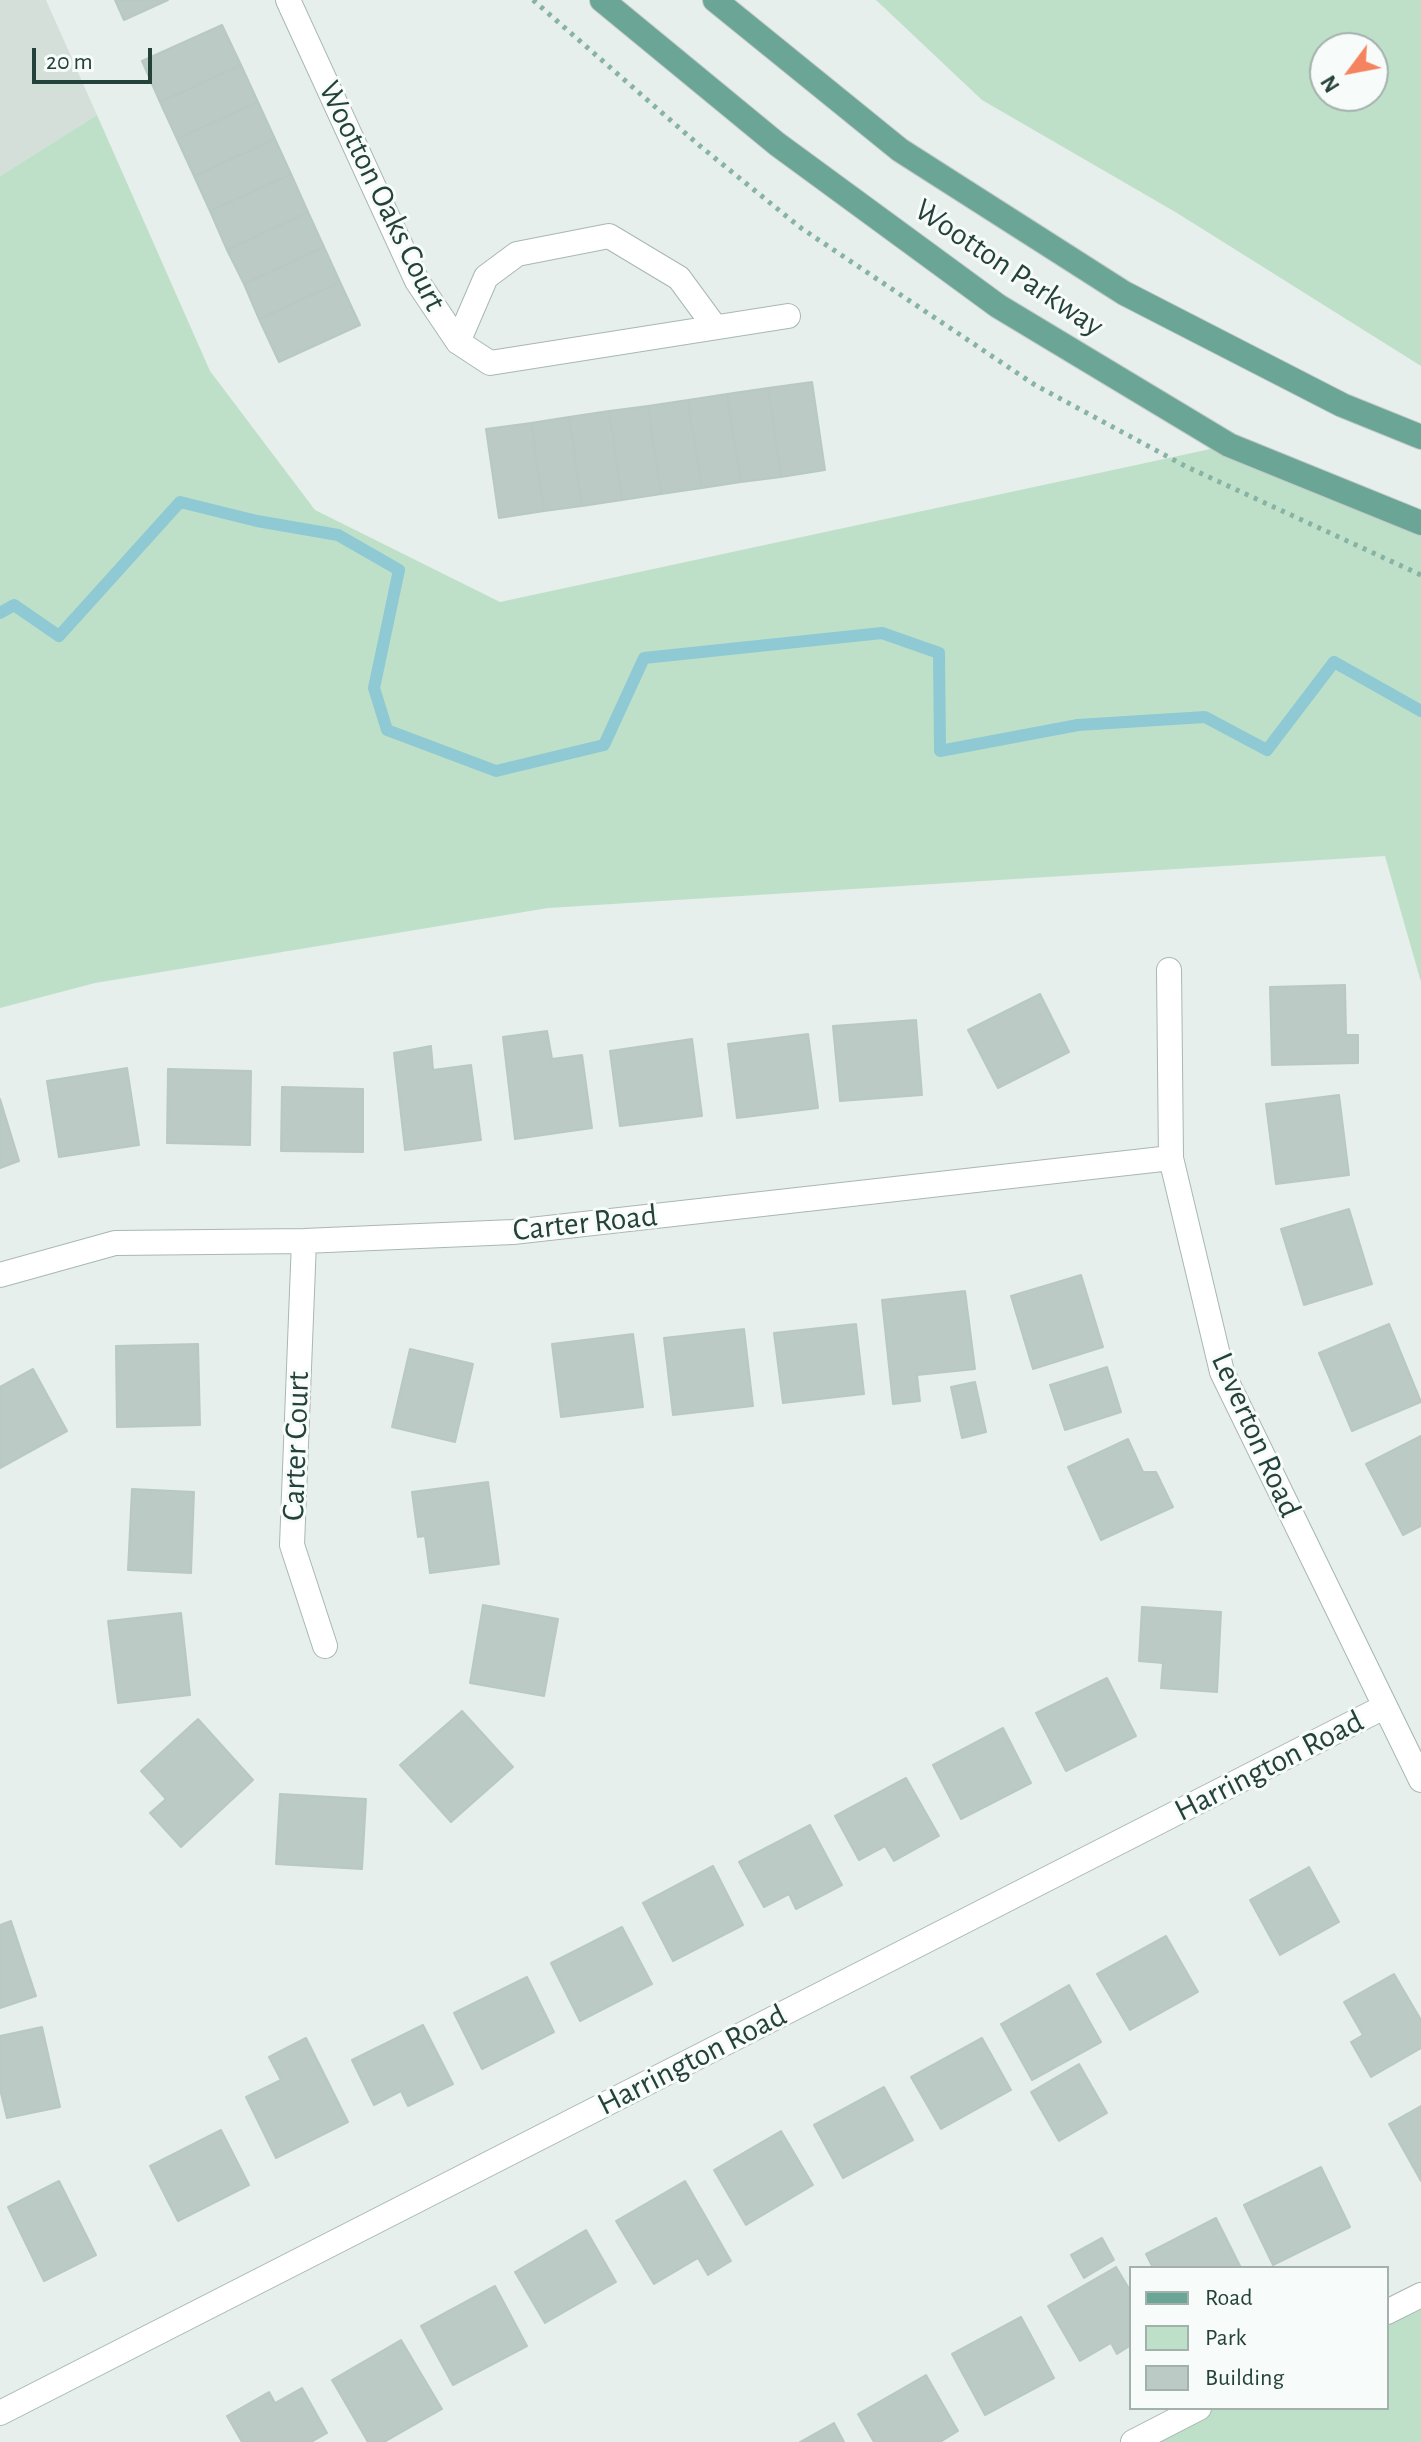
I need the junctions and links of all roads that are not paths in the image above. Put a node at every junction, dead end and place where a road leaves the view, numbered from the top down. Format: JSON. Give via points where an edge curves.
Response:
{"nodes":[{"id":1,"x":288,"y":0,"type":"edge"},
{"id":2,"x":602,"y":0,"type":"edge"},
{"id":3,"x":715,"y":0,"type":"edge"},
{"id":4,"x":788,"y":316,"type":"dead end"},
{"id":5,"x":715,"y":327,"type":"junction"},
{"id":6,"x":458,"y":342,"type":"junction"},
{"id":7,"x":1421,"y":437,"type":"edge"},
{"id":8,"x":1421,"y":523,"type":"edge"},
{"id":9,"x":1169,"y":970,"type":"dead end"},
{"id":10,"x":1171,"y":1158,"type":"junction"},
{"id":11,"x":304,"y":1241,"type":"junction"},
{"id":12,"x":0,"y":1275,"type":"edge"},
{"id":13,"x":325,"y":1646,"type":"dead end"},
{"id":14,"x":1384,"y":1707,"type":"junction"},
{"id":15,"x":1421,"y":1780,"type":"edge"},
{"id":16,"x":1421,"y":2295,"type":"edge"},
{"id":17,"x":1389,"y":2311,"type":"edge"},
{"id":18,"x":1195,"y":2410,"type":"edge"},
{"id":19,"x":0,"y":2413,"type":"edge"},
{"id":20,"x":1133,"y":2442,"type":"edge"}],
"edges":[{"from":1,"to":6,"type":"street","name":"Wootton Oaks Court","via":[[417,281]]},
{"from":2,"to":8,"type":"main road","name":"Wootton Parkway","via":[[777,144],[998,306],[1229,445]]},
{"from":3,"to":7,"type":"main road","name":"Wootton Parkway","via":[[900,150],[1124,293],[1342,405]]},
{"from":4,"to":5,"type":"street","name":"Wootton Oaks Court"},
{"from":5,"to":6,"type":"street","name":"Wootton Oaks Court","via":[[490,363]]},
{"from":5,"to":6,"type":"street","via":[[679,278],[609,236],[517,254],[486,277]]},
{"from":9,"to":10,"type":"street","name":"Leverton Road"},
{"from":10,"to":11,"type":"street","name":"Carter Road","via":[[513,1232]]},
{"from":10,"to":14,"type":"street","name":"Leverton Road","via":[[1222,1372]]},
{"from":11,"to":12,"type":"street","name":"Carter Road","via":[[115,1243]]},
{"from":11,"to":13,"type":"street","name":"Carter Court","via":[[292,1545]]},
{"from":14,"to":15,"type":"street","name":"Leverton Road"},
{"from":14,"to":19,"type":"street","name":"Harrington Road"},
{"from":16,"to":17,"type":"street"},
{"from":18,"to":20,"type":"street"}]}
